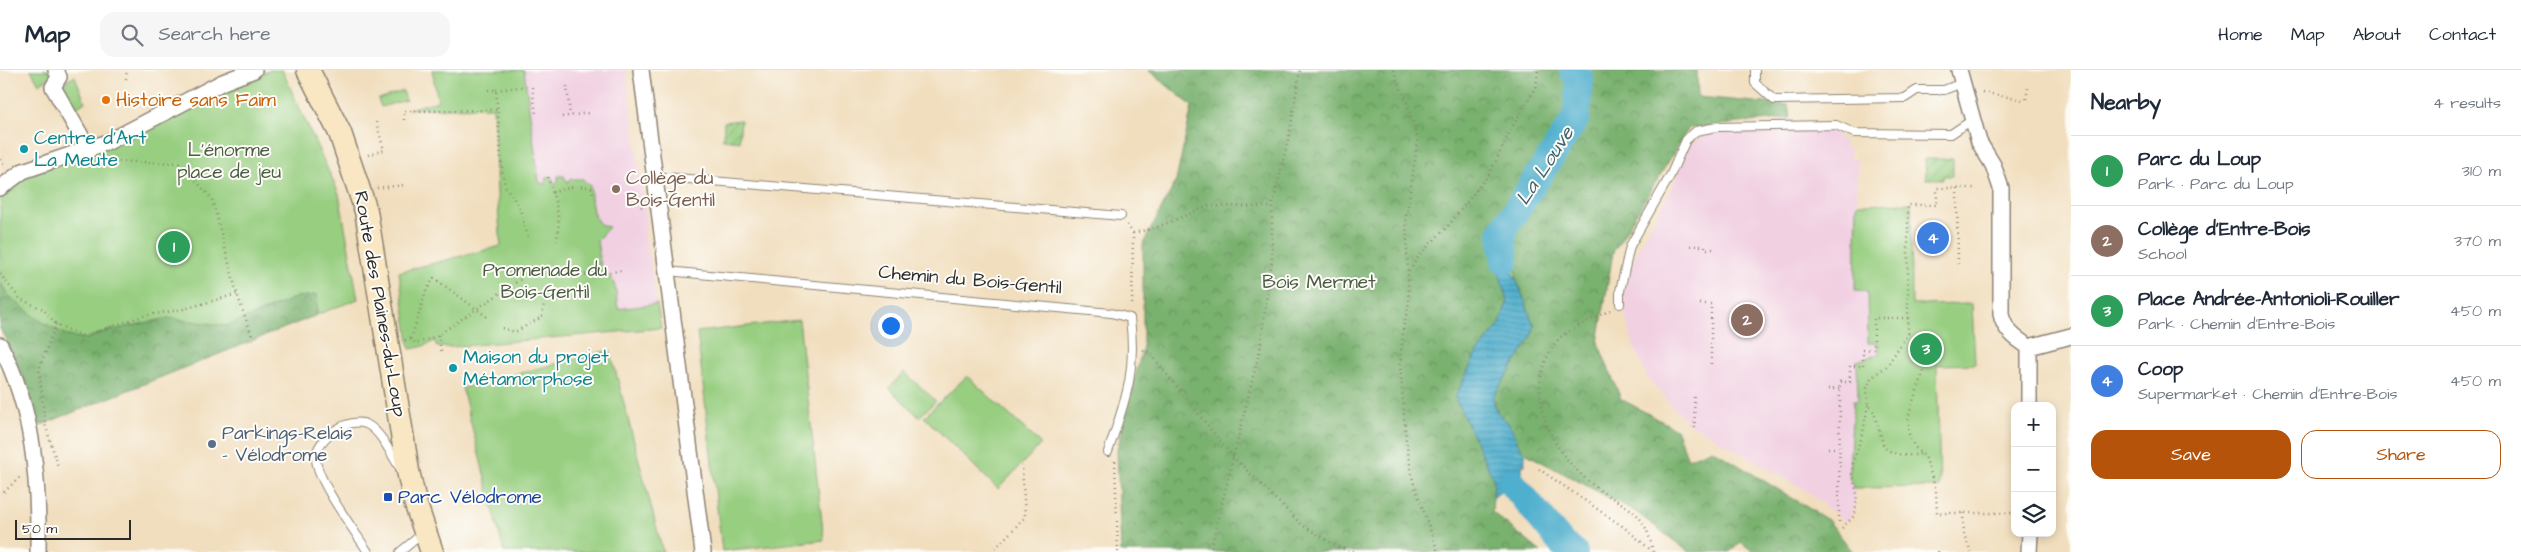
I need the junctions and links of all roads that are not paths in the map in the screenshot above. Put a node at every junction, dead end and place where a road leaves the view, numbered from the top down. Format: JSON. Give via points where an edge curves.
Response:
{"nodes":[{"id":1,"x":56,"y":70,"type":"edge"},
{"id":2,"x":254,"y":70,"type":"edge"},
{"id":3,"x":308,"y":70,"type":"edge"},
{"id":4,"x":641,"y":70,"type":"edge"},
{"id":5,"x":1755,"y":70,"type":"edge"},
{"id":6,"x":1960,"y":76,"type":"edge"},
{"id":7,"x":1972,"y":120,"type":"junction"},
{"id":8,"x":89,"y":150,"type":"junction"},
{"id":9,"x":654,"y":176,"type":"junction"},
{"id":10,"x":0,"y":188,"type":"edge"},
{"id":11,"x":1121,"y":216,"type":"road end"},
{"id":12,"x":667,"y":268,"type":"junction"},
{"id":13,"x":1620,"y":304,"type":"road end"},
{"id":14,"x":2071,"y":336,"type":"edge"},
{"id":15,"x":0,"y":345,"type":"edge"},
{"id":16,"x":2029,"y":347,"type":"junction"},
{"id":17,"x":2029,"y":402,"type":"edge"},
{"id":18,"x":1108,"y":452,"type":"road end"},
{"id":19,"x":412,"y":488,"type":"junction"},
{"id":20,"x":2030,"y":537,"type":"edge"},
{"id":21,"x":428,"y":542,"type":"edge"},
{"id":22,"x":38,"y":549,"type":"edge"},
{"id":23,"x":368,"y":552,"type":"edge"},
{"id":24,"x":400,"y":552,"type":"edge"},
{"id":25,"x":702,"y":552,"type":"edge"},
{"id":26,"x":2030,"y":552,"type":"edge"}],
"edges":[{"from":1,"to":8,"type":"street","via":[[59,77],[53,87]]},
{"from":2,"to":8,"type":"street","via":[[223,82]]},
{"from":3,"to":19,"type":"main road","name":"Route des Plaines-du-Loup","via":[[340,133],[366,212]]},
{"from":4,"to":9,"type":"street"},
{"from":5,"to":6,"type":"lane","via":[[1755,83],[1774,100],[1904,98],[1916,90],[1944,90]]},
{"from":6,"to":7,"type":"street"},
{"from":7,"to":13,"type":"lane","via":[[1951,134],[1854,133],[1836,125],[1717,127],[1696,131],[1686,140],[1670,176],[1630,246]]},
{"from":7,"to":16,"type":"street","via":[[2001,188],[2002,320],[2010,334]]},
{"from":8,"to":10,"type":"street","via":[[23,171]]},
{"from":9,"to":11,"type":"lane"},
{"from":9,"to":12,"type":"street"},
{"from":12,"to":18,"type":"lane","name":"Chemin du Bois-Gentil","via":[[1111,313],[1130,318],[1134,348],[1132,375]]},
{"from":12,"to":25,"type":"street"},
{"from":14,"to":16,"type":"street"},
{"from":15,"to":22,"type":"street","via":[[30,429],[36,466]]},
{"from":16,"to":17,"type":"street"},
{"from":19,"to":21,"type":"main road","name":"Route des Plaines-du-Loup"},
{"from":19,"to":23,"type":"lane","name":"Route des Plaines-du-Loup","via":[[376,432],[368,425],[351,423],[320,442],[316,460],[321,476]]},
{"from":20,"to":26,"type":"street"},
{"from":21,"to":24,"type":"lane","name":"Route des Plaines-du-Loup"}]}
